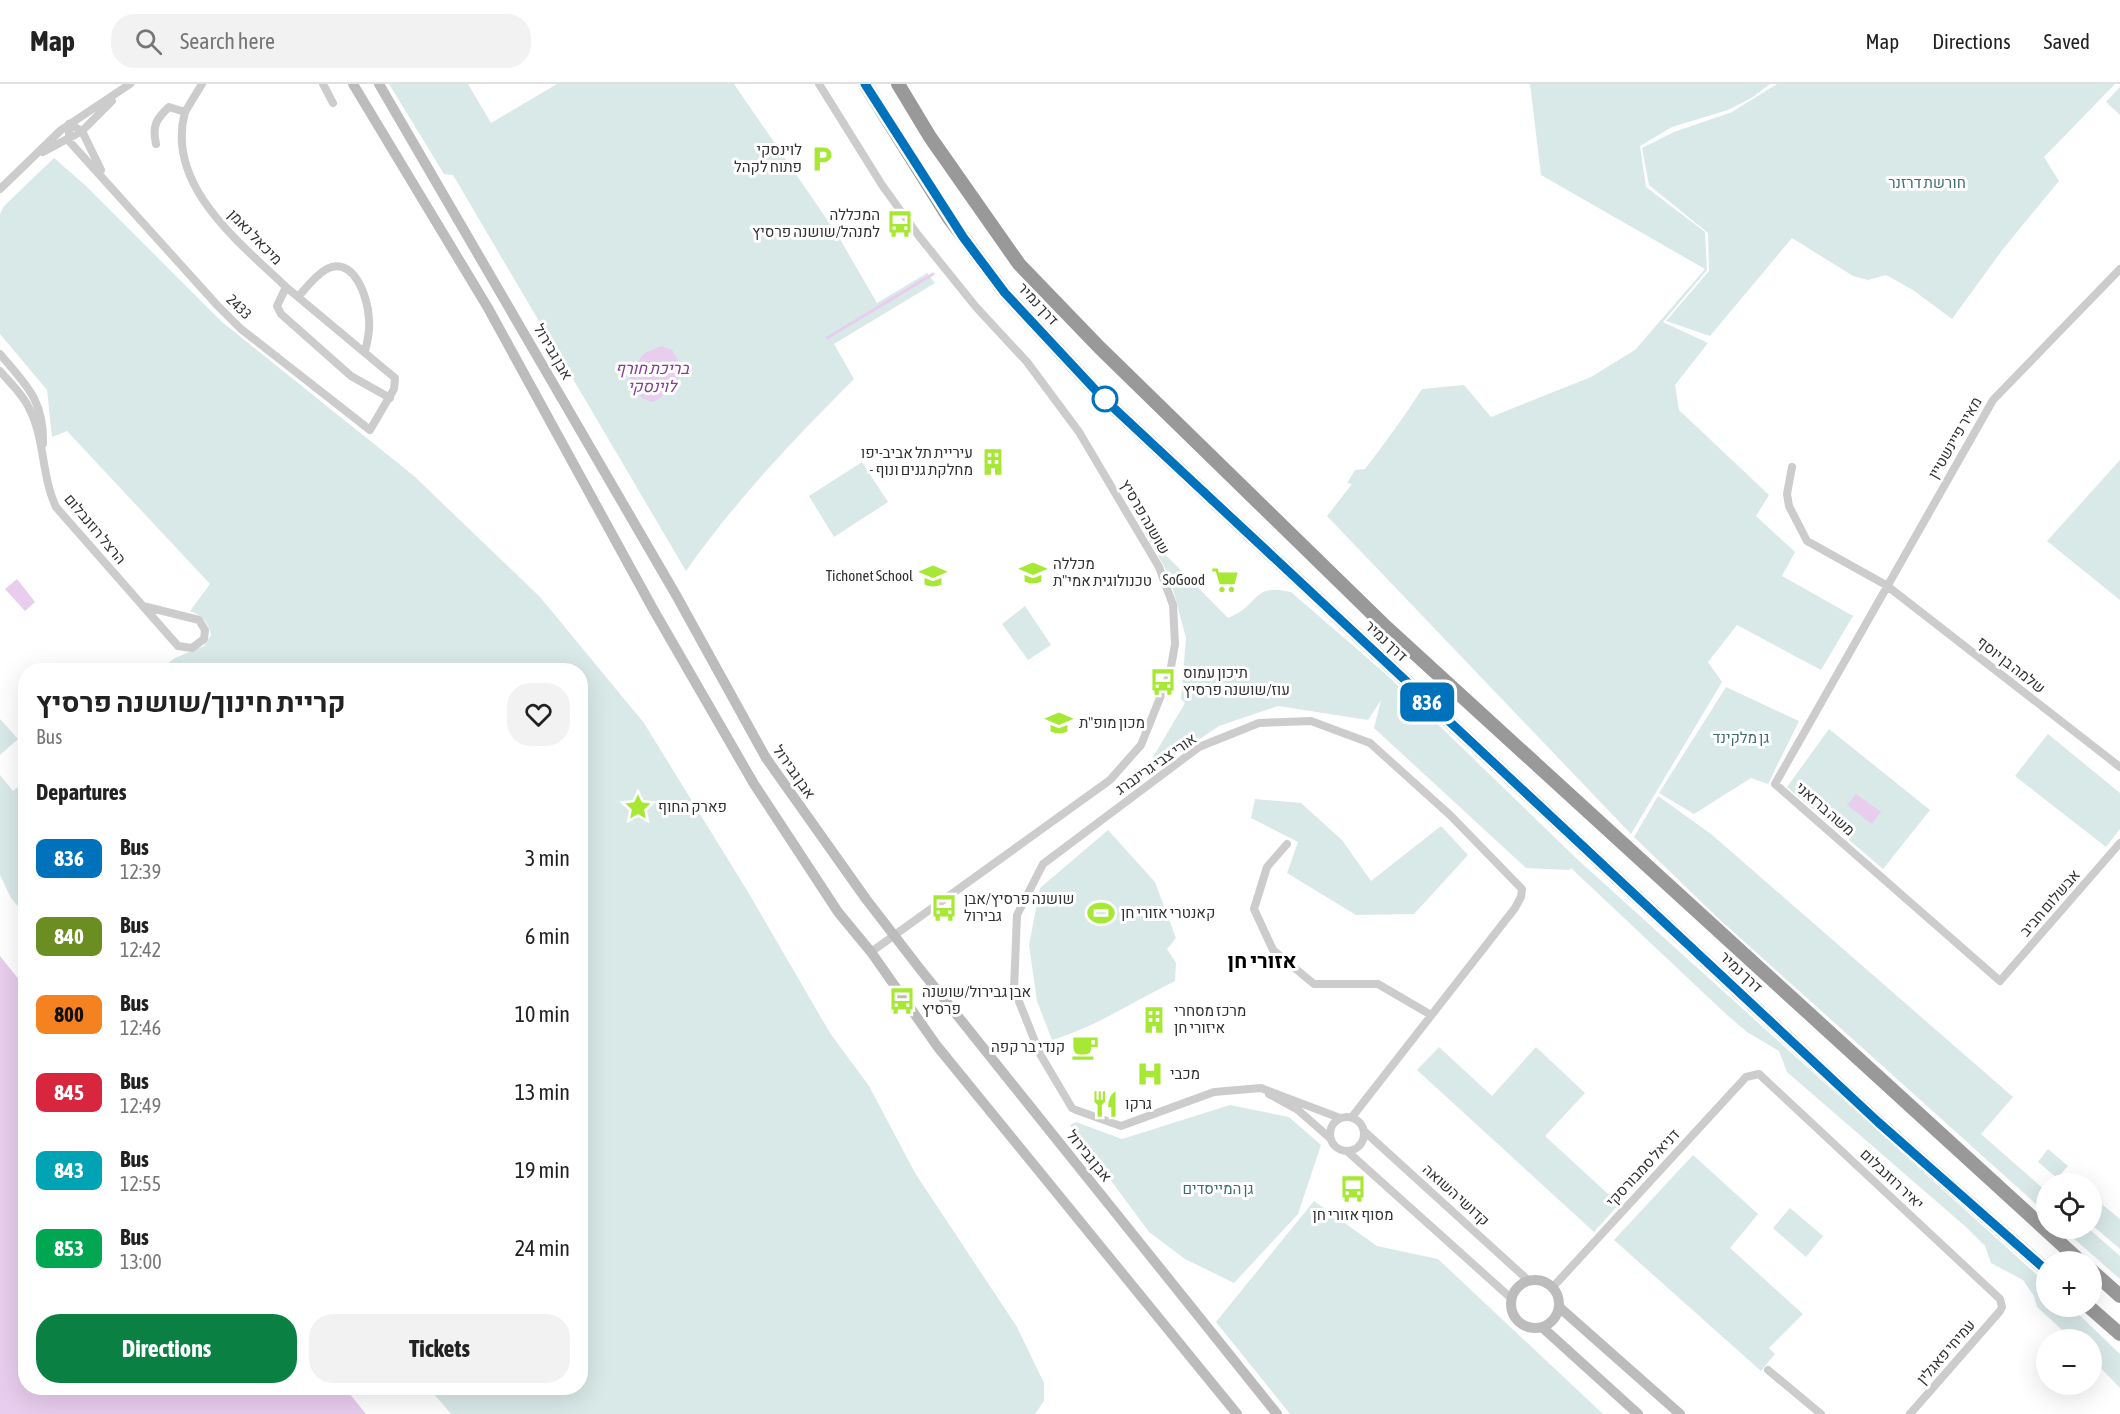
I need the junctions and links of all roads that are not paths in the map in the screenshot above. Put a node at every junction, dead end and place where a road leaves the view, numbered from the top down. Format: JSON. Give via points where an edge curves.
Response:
{"nodes":[{"id":1,"x":130,"y":84,"type":"edge"},
{"id":2,"x":202,"y":84,"type":"edge"},
{"id":3,"x":323,"y":84,"type":"edge"},
{"id":4,"x":353,"y":84,"type":"edge"},
{"id":5,"x":379,"y":84,"type":"edge"},
{"id":6,"x":819,"y":84,"type":"edge"},
{"id":7,"x":865,"y":84,"type":"edge"},
{"id":8,"x":898,"y":84,"type":"edge"},
{"id":9,"x":333,"y":103,"type":"dead end"},
{"id":10,"x":185,"y":112,"type":"junction"},
{"id":11,"x":69,"y":124,"type":"junction"},
{"id":12,"x":82,"y":131,"type":"junction"},
{"id":13,"x":69,"y":141,"type":"junction"},
{"id":14,"x":156,"y":144,"type":"dead end"},
{"id":15,"x":32,"y":160,"type":"junction"},
{"id":16,"x":109,"y":182,"type":"junction"},
{"id":17,"x":0,"y":189,"type":"edge"},
{"id":18,"x":2120,"y":269,"type":"edge"},
{"id":19,"x":286,"y":287,"type":"junction"},
{"id":20,"x":298,"y":297,"type":"junction"},
{"id":21,"x":365,"y":351,"type":"junction"},
{"id":22,"x":0,"y":354,"type":"edge"},
{"id":23,"x":0,"y":371,"type":"edge"},
{"id":24,"x":390,"y":398,"type":"junction"},
{"id":25,"x":42,"y":460,"type":"junction"},
{"id":26,"x":1792,"y":467,"type":"dead end"},
{"id":27,"x":1886,"y":585,"type":"junction"},
{"id":28,"x":143,"y":606,"type":"junction"},
{"id":29,"x":2120,"y":767,"type":"edge"},
{"id":30,"x":2120,"y":843,"type":"edge"},
{"id":31,"x":1287,"y":844,"type":"dead end"},
{"id":32,"x":894,"y":935,"type":"junction"},
{"id":33,"x":872,"y":952,"type":"junction"},
{"id":34,"x":2000,"y":981,"type":"joint"},
{"id":35,"x":1431,"y":1015,"type":"junction"},
{"id":36,"x":1759,"y":1074,"type":"joint"},
{"id":37,"x":1261,"y":1088,"type":"junction"},
{"id":38,"x":1340,"y":1118,"type":"junction"},
{"id":39,"x":1352,"y":1118,"type":"junction"},
{"id":40,"x":1364,"y":1131,"type":"junction"},
{"id":41,"x":1331,"y":1139,"type":"junction"},
{"id":42,"x":1347,"y":1151,"type":"junction"},
{"id":43,"x":2069,"y":1251,"type":"edge"},
{"id":44,"x":2036,"y":1261,"type":"edge"},
{"id":45,"x":2102,"y":1280,"type":"edge"},
{"id":46,"x":1529,"y":1281,"type":"junction"},
{"id":47,"x":1552,"y":1288,"type":"junction"},
{"id":48,"x":2120,"y":1296,"type":"edge"},
{"id":49,"x":1512,"y":1299,"type":"junction"},
{"id":50,"x":1559,"y":1307,"type":"junction"},
{"id":51,"x":2002,"y":1307,"type":"joint"},
{"id":52,"x":2101,"y":1317,"type":"edge"},
{"id":53,"x":1542,"y":1327,"type":"junction"},
{"id":54,"x":2120,"y":1334,"type":"edge"},
{"id":55,"x":1768,"y":1370,"type":"dead end"},
{"id":56,"x":1237,"y":1414,"type":"edge"},
{"id":57,"x":1277,"y":1414,"type":"edge"},
{"id":58,"x":1638,"y":1414,"type":"edge"},
{"id":59,"x":1680,"y":1414,"type":"edge"},
{"id":60,"x":1821,"y":1414,"type":"edge"},
{"id":61,"x":1910,"y":1414,"type":"edge"}],
"edges":[{"from":1,"to":11,"type":"street"},
{"from":1,"to":12,"type":"street"},
{"from":2,"to":10,"type":"street","name":"מיכאל נאמן"},
{"from":3,"to":9,"type":"street"},
{"from":4,"to":33,"type":"street","via":[[488,308],[754,784],[838,912]]},
{"from":5,"to":32,"type":"street","name":"אבן גבירול","via":[[676,595],[766,758]]},
{"from":6,"to":32,"type":"street","name":"שושנה פרסיץ","via":[[918,236],[1027,362],[1079,432],[1143,536],[1173,604],[1175,644],[1170,673],[1141,745],[1110,780]]},
{"from":7,"to":44,"type":"highway","name":"דרך נמיר","via":[[963,237],[1005,293],[1101,396],[1878,1122]]},
{"from":8,"to":43,"type":"highway","name":"דרך נמיר","via":[[930,137],[1019,264],[1100,348],[1386,627]]},
{"from":10,"to":14,"type":"street","via":[[170,107],[156,118]]},
{"from":10,"to":19,"type":"street","name":"מיכאל נאמן","via":[[181,128],[183,160],[194,186],[234,237]]},
{"from":11,"to":12,"type":"street"},
{"from":11,"to":13,"type":"street"},
{"from":11,"to":15,"type":"street"},
{"from":12,"to":13,"type":"street"},
{"from":12,"to":16,"type":"street","name":"2433"},
{"from":13,"to":15,"type":"street"},
{"from":13,"to":16,"type":"street","name":"2433"},
{"from":15,"to":17,"type":"street"},
{"from":16,"to":24,"type":"street","name":"2433","via":[[225,313],[370,430]]},
{"from":18,"to":27,"type":"street","name":"מאיר פיינשטיין","via":[[1993,400]]},
{"from":19,"to":20,"type":"street"},
{"from":19,"to":24,"type":"street","name":"מיכאל נאמן","via":[[277,306],[281,314],[351,376]]},
{"from":20,"to":21,"type":"street"},
{"from":20,"to":21,"type":"street","via":[[326,270],[346,268],[366,298],[369,333]]},
{"from":21,"to":24,"type":"street","via":[[395,378]]},
{"from":22,"to":25,"type":"street","name":"הרצל רוזנבלום","via":[[29,387],[40,407]]},
{"from":23,"to":25,"type":"street","name":"הרצל רוזנבלום","via":[[29,406]]},
{"from":25,"to":28,"type":"street","name":"הרצל רוזנבלום","via":[[56,507]]},
{"from":26,"to":27,"type":"street","name":"שלמה בן יוסף","via":[[1789,506],[1807,541]]},
{"from":27,"to":29,"type":"street","name":"שלמה בן יוסף"},
{"from":27,"to":34,"type":"street","name":"משה ברזאני","via":[[1775,784]]},
{"from":28,"to":28,"type":"street","name":"הרצל רוזנבלום","via":[[182,648],[197,647],[204,639],[205,630],[199,620]]},
{"from":30,"to":34,"type":"street","name":"אבשלום חביב"},
{"from":31,"to":35,"type":"street","via":[[1267,867],[1254,909],[1273,950],[1314,984],[1378,984]]},
{"from":32,"to":33,"type":"street","name":"שושנה פרסיץ"},
{"from":32,"to":57,"type":"street","name":"אבן גבירול"},
{"from":33,"to":56,"type":"street","via":[[937,1046]]},
{"from":35,"to":37,"type":"street","name":"אורי צבי גרינברג","via":[[1515,908],[1522,889],[1450,814],[1370,744],[1311,720],[1259,723],[1199,747],[1043,864],[1017,915],[1014,989],[1042,1059],[1072,1108],[1121,1126],[1214,1092]]},
{"from":35,"to":39,"type":"street","name":"אורי צבי גרינברג"},
{"from":36,"to":47,"type":"street","name":"דניאל סמבורסקי","via":[[1746,1077]]},
{"from":36,"to":51,"type":"street","name":"יאיר רוזנבלום","via":[[2001,1299]]},
{"from":37,"to":38,"type":"street","name":"אורי צבי גרינברג"},
{"from":37,"to":41,"type":"street","via":[[1298,1110]]},
{"from":38,"to":39,"type":"street"},
{"from":38,"to":41,"type":"street","via":[[1333,1125]]},
{"from":39,"to":40,"type":"street"},
{"from":40,"to":42,"type":"street","via":[[1360,1144]]},
{"from":40,"to":46,"type":"street","name":"קדושי השואה"},
{"from":41,"to":42,"type":"street"},
{"from":42,"to":49,"type":"street"},
{"from":45,"to":48,"type":"highway"},
{"from":46,"to":47,"type":"street","via":[[1542,1281]]},
{"from":46,"to":49,"type":"street","via":[[1518,1288]]},
{"from":47,"to":50,"type":"street"},
{"from":49,"to":53,"type":"street","via":[[1519,1322]]},
{"from":50,"to":53,"type":"street","via":[[1553,1319]]},
{"from":50,"to":59,"type":"street"},
{"from":51,"to":61,"type":"street","name":"עמיחי פאגלין"},
{"from":52,"to":54,"type":"highway"},
{"from":53,"to":58,"type":"street"},
{"from":55,"to":60,"type":"street"}]}
